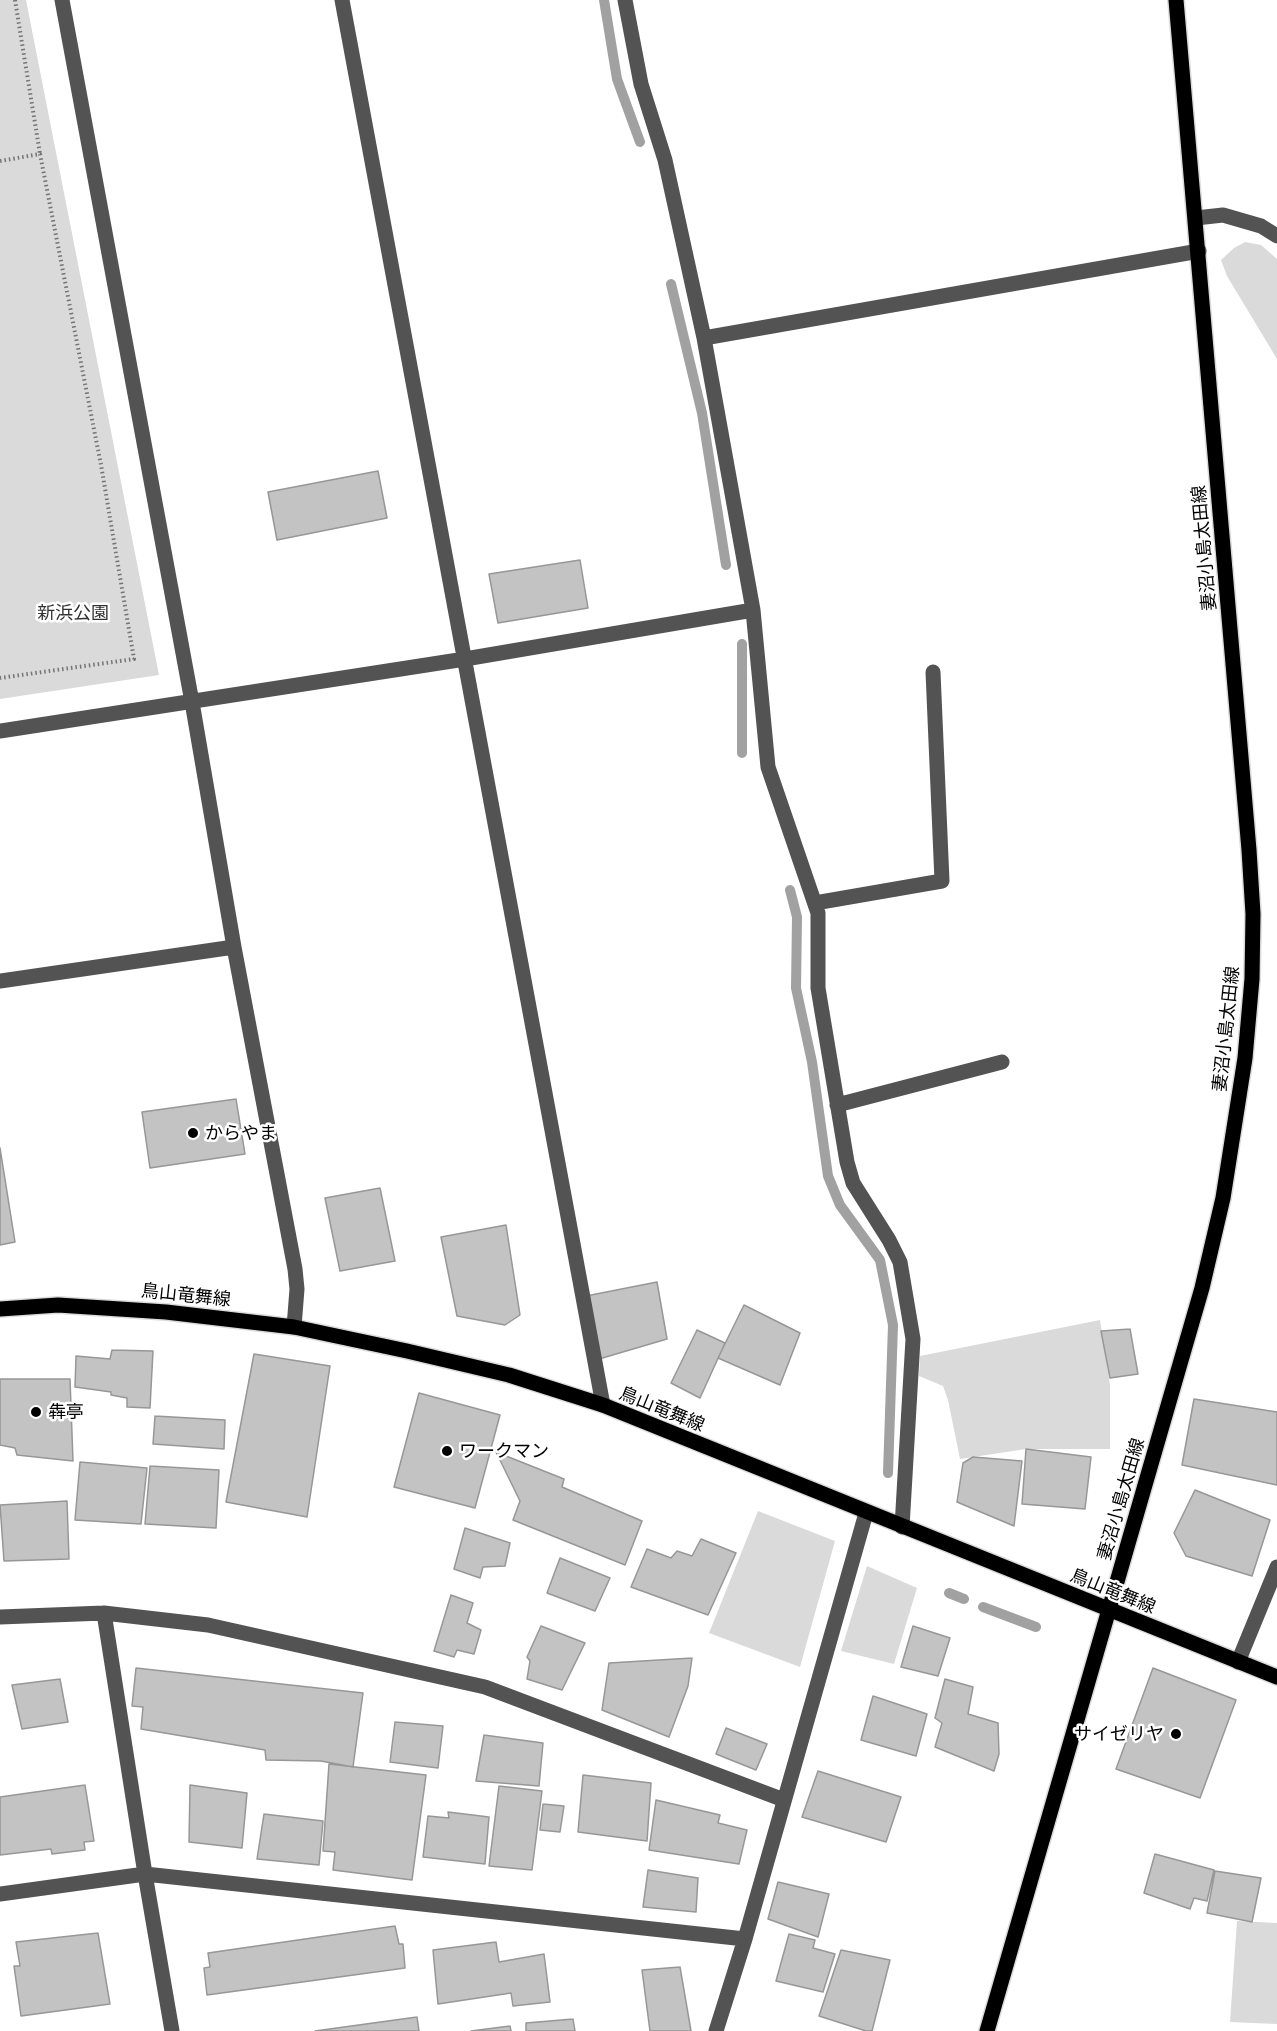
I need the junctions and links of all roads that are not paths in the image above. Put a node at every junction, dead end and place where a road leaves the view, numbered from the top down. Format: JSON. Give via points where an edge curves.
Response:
{"nodes":[{"id":1,"x":62,"y":0,"type":"edge"},
{"id":2,"x":342,"y":0,"type":"edge"},
{"id":3,"x":625,"y":0,"type":"edge"},
{"id":4,"x":1176,"y":0,"type":"edge"},
{"id":5,"x":1196,"y":218,"type":"junction"},
{"id":6,"x":1277,"y":236,"type":"edge"},
{"id":7,"x":1198,"y":251,"type":"junction"},
{"id":8,"x":704,"y":339,"type":"junction"},
{"id":9,"x":753,"y":610,"type":"junction"},
{"id":10,"x":465,"y":658,"type":"junction"},
{"id":11,"x":933,"y":672,"type":"dead end"},
{"id":12,"x":192,"y":702,"type":"junction"},
{"id":13,"x":0,"y":731,"type":"edge"},
{"id":14,"x":815,"y":903,"type":"junction"},
{"id":15,"x":234,"y":947,"type":"junction"},
{"id":16,"x":0,"y":981,"type":"edge"},
{"id":17,"x":1002,"y":1062,"type":"dead end"},
{"id":18,"x":837,"y":1105,"type":"junction"},
{"id":19,"x":0,"y":1309,"type":"edge"},
{"id":20,"x":294,"y":1327,"type":"junction"},
{"id":21,"x":603,"y":1405,"type":"junction"},
{"id":22,"x":866,"y":1513,"type":"junction"},
{"id":23,"x":902,"y":1527,"type":"junction"},
{"id":24,"x":1277,"y":1567,"type":"edge"},
{"id":25,"x":1109,"y":1611,"type":"junction"},
{"id":26,"x":104,"y":1613,"type":"junction"},
{"id":27,"x":0,"y":1617,"type":"edge"},
{"id":28,"x":1238,"y":1662,"type":"junction"},
{"id":29,"x":1277,"y":1677,"type":"edge"},
{"id":30,"x":784,"y":1800,"type":"junction"},
{"id":31,"x":145,"y":1874,"type":"junction"},
{"id":32,"x":0,"y":1894,"type":"edge"},
{"id":33,"x":745,"y":1939,"type":"junction"},
{"id":34,"x":172,"y":2031,"type":"edge"},
{"id":35,"x":716,"y":2031,"type":"edge"},
{"id":36,"x":987,"y":2031,"type":"edge"}],
"edges":[{"from":1,"to":12,"type":"street"},
{"from":2,"to":10,"type":"street"},
{"from":3,"to":8,"type":"street","via":[[641,84],[665,160]]},
{"from":4,"to":5,"type":"main road","name":"妻沼小島太田線"},
{"from":5,"to":6,"type":"street","via":[[1223,215],[1262,226]]},
{"from":5,"to":7,"type":"main road","name":"妻沼小島太田線"},
{"from":7,"to":8,"type":"street"},
{"from":7,"to":25,"type":"main road","name":"妻沼小島太田線","via":[[1249,850],[1252,979],[1245,1058],[1222,1198],[1202,1288]]},
{"from":8,"to":9,"type":"street"},
{"from":9,"to":10,"type":"street"},
{"from":9,"to":14,"type":"street","via":[[768,767]]},
{"from":10,"to":12,"type":"street"},
{"from":10,"to":21,"type":"street"},
{"from":11,"to":14,"type":"street","via":[[942,881]]},
{"from":12,"to":13,"type":"street"},
{"from":12,"to":15,"type":"street"},
{"from":14,"to":18,"type":"street","via":[[818,988]]},
{"from":15,"to":16,"type":"street"},
{"from":15,"to":20,"type":"street","via":[[295,1269]]},
{"from":17,"to":18,"type":"street"},
{"from":18,"to":23,"type":"street","via":[[853,1183],[900,1262],[913,1339]]},
{"from":19,"to":20,"type":"main road","name":"鳥山竜舞線","via":[[58,1305],[166,1311]]},
{"from":20,"to":21,"type":"main road","name":"鳥山竜舞線","via":[[408,1350]]},
{"from":21,"to":22,"type":"main road","name":"鳥山竜舞線"},
{"from":22,"to":23,"type":"main road","name":"鳥山竜舞線"},
{"from":22,"to":30,"type":"street"},
{"from":23,"to":25,"type":"main road","name":"鳥山竜舞線"},
{"from":24,"to":28,"type":"street"},
{"from":25,"to":28,"type":"main road","name":"鳥山竜舞線"},
{"from":25,"to":36,"type":"main road","name":"妻沼小島太田線"},
{"from":26,"to":27,"type":"street"},
{"from":26,"to":30,"type":"street","via":[[208,1624],[486,1687]]},
{"from":26,"to":31,"type":"street"},
{"from":28,"to":29,"type":"main road","name":"鳥山竜舞線"},
{"from":30,"to":33,"type":"street"},
{"from":31,"to":32,"type":"street"},
{"from":31,"to":33,"type":"street"},
{"from":31,"to":34,"type":"street"},
{"from":33,"to":35,"type":"street"}]}
